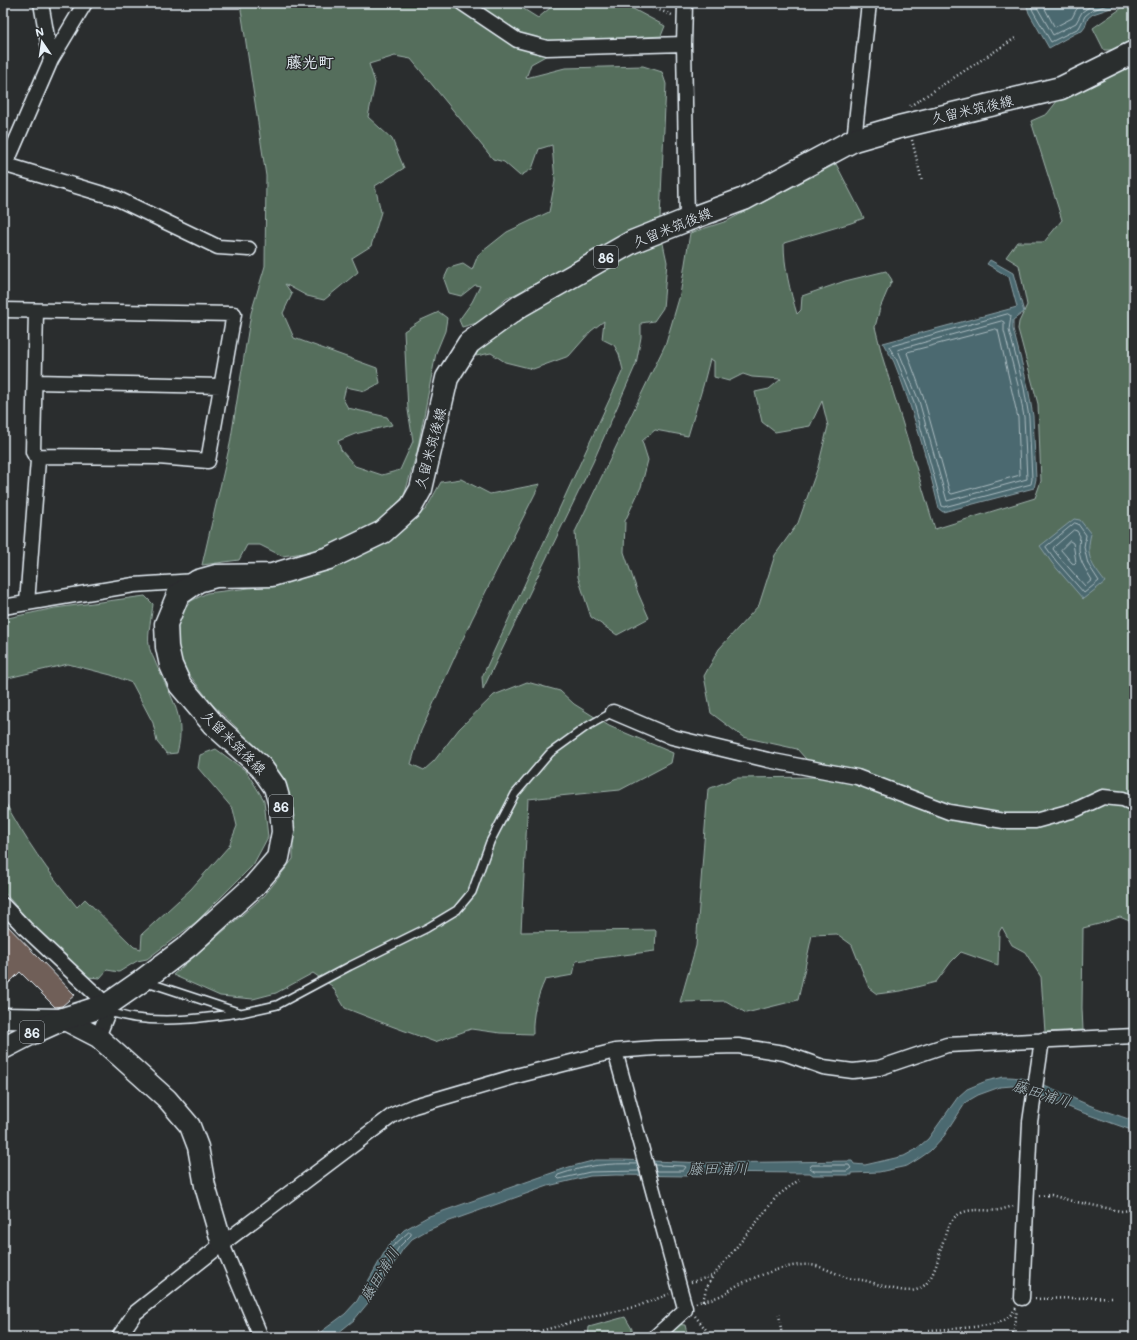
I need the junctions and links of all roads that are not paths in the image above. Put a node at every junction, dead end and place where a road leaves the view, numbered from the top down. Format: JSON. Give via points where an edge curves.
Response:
{"nodes":[{"id":1,"x":41,"y":3,"type":"edge"},
{"id":2,"x":85,"y":3,"type":"edge"},
{"id":3,"x":462,"y":3,"type":"edge"},
{"id":4,"x":685,"y":3,"type":"edge"},
{"id":5,"x":868,"y":3,"type":"edge"},
{"id":6,"x":684,"y":44,"type":"junction"},
{"id":7,"x":1134,"y":52,"type":"edge"},
{"id":8,"x":51,"y":60,"type":"junction"},
{"id":9,"x":854,"y":140,"type":"junction"},
{"id":10,"x":5,"y":164,"type":"edge"},
{"id":11,"x":687,"y":220,"type":"junction"},
{"id":12,"x":249,"y":249,"type":"dead end"},
{"id":13,"x":3,"y":310,"type":"edge"},
{"id":14,"x":36,"y":311,"type":"junction"},
{"id":15,"x":35,"y":382,"type":"junction"},
{"id":16,"x":221,"y":386,"type":"junction"},
{"id":17,"x":35,"y":456,"type":"junction"},
{"id":18,"x":198,"y":581,"type":"junction"},
{"id":19,"x":27,"y":603,"type":"junction"},
{"id":20,"x":3,"y":607,"type":"edge"},
{"id":21,"x":613,"y":712,"type":"joint"},
{"id":22,"x":1134,"y":804,"type":"edge"},
{"id":23,"x":3,"y":905,"type":"edge"},
{"id":24,"x":143,"y":980,"type":"junction"},
{"id":25,"x":107,"y":1008,"type":"junction"},
{"id":26,"x":241,"y":1013,"type":"junction"},
{"id":27,"x":3,"y":1018,"type":"edge"},
{"id":28,"x":63,"y":1019,"type":"junction"},
{"id":29,"x":1134,"y":1036,"type":"edge"},
{"id":30,"x":98,"y":1037,"type":"junction"},
{"id":31,"x":1042,"y":1040,"type":"junction"},
{"id":32,"x":3,"y":1048,"type":"edge"},
{"id":33,"x":615,"y":1051,"type":"junction"},
{"id":34,"x":222,"y":1244,"type":"junction"},
{"id":35,"x":1022,"y":1298,"type":"road end"},
{"id":36,"x":119,"y":1337,"type":"edge"},
{"id":37,"x":261,"y":1337,"type":"edge"},
{"id":38,"x":655,"y":1337,"type":"edge"}],
"edges":[{"from":1,"to":8,"type":"street"},
{"from":2,"to":8,"type":"street"},
{"from":3,"to":6,"type":"street","via":[[517,40],[547,48]]},
{"from":4,"to":6,"type":"street"},
{"from":5,"to":9,"type":"street"},
{"from":6,"to":11,"type":"street"},
{"from":7,"to":9,"type":"main road","name":"久留米筑後線","number":"86","via":[[1061,88],[909,115]]},
{"from":8,"to":10,"type":"street"},
{"from":9,"to":11,"type":"main road","name":"久留米筑後線","number":"86","via":[[744,199]]},
{"from":10,"to":12,"type":"street","via":[[116,198],[218,246]]},
{"from":11,"to":18,"type":"main road","name":"久留米筑後線","number":"86","via":[[632,242],[527,302],[469,343],[447,378],[421,489],[411,507],[383,532],[329,558],[272,575],[216,576]]},
{"from":13,"to":14,"type":"street"},
{"from":14,"to":15,"type":"street"},
{"from":14,"to":16,"type":"street","via":[[234,314]]},
{"from":15,"to":16,"type":"street"},
{"from":15,"to":17,"type":"street"},
{"from":16,"to":17,"type":"street","via":[[208,461],[158,457]]},
{"from":17,"to":19,"type":"street","via":[[38,460]]},
{"from":18,"to":19,"type":"street","via":[[134,585]]},
{"from":18,"to":24,"type":"main road","name":"久留米筑後線","number":"86","via":[[178,595],[166,624],[171,665],[180,685],[213,724],[261,766],[275,787],[281,808],[283,832],[278,858],[254,886],[188,946]]},
{"from":19,"to":20,"type":"street"},
{"from":21,"to":22,"type":"street","via":[[672,737],[768,760],[857,777],[949,812],[1004,821],[1035,821],[1075,810],[1103,797],[1123,799]]},
{"from":21,"to":26,"type":"lane","via":[[586,727],[550,753],[515,794],[490,842],[472,892],[456,910],[427,928],[277,1005]]},
{"from":23,"to":25,"type":"street"},
{"from":24,"to":25,"type":"main road","name":"久留米筑後線","number":"86"},
{"from":24,"to":26,"type":"lane"},
{"from":25,"to":26,"type":"lane","via":[[135,1018],[161,1020],[198,1019]]},
{"from":25,"to":28,"type":"main road","name":"久留米筑後線","number":"86"},
{"from":25,"to":30,"type":"street"},
{"from":27,"to":28,"type":"street"},
{"from":28,"to":30,"type":"street"},
{"from":28,"to":32,"type":"main road","name":"久留米筑後線","number":"86"},
{"from":29,"to":31,"type":"street"},
{"from":30,"to":34,"type":"street","via":[[167,1099],[190,1126],[198,1147],[205,1186]]},
{"from":31,"to":33,"type":"street","via":[[947,1045],[879,1068],[854,1071],[823,1067],[784,1053],[738,1046]]},
{"from":31,"to":35,"type":"street","via":[[1030,1122]]},
{"from":33,"to":34,"type":"street","via":[[520,1075],[414,1106],[393,1115]]},
{"from":33,"to":38,"type":"street","via":[[685,1307],[685,1310]]},
{"from":34,"to":36,"type":"street","via":[[135,1313]]},
{"from":34,"to":37,"type":"street"}]}
